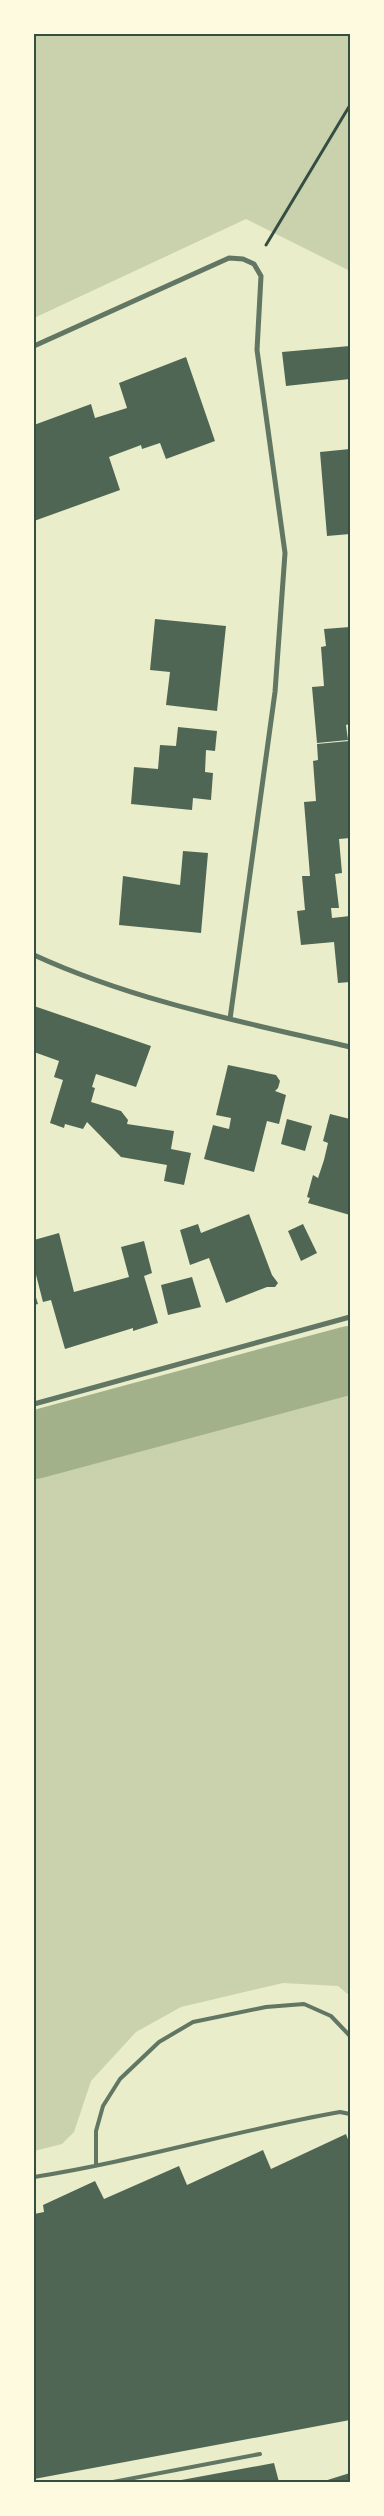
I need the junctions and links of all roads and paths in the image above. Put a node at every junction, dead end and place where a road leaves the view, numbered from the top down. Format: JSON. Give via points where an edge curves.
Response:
{"nodes":[{"id":1,"x":350,"y":105,"type":"edge"},
{"id":2,"x":254,"y":264,"type":"junction"},
{"id":3,"x":34,"y":346,"type":"edge"},
{"id":4,"x":34,"y":955,"type":"edge"},
{"id":5,"x":230,"y":1018,"type":"junction"},
{"id":6,"x":350,"y":1047,"type":"edge"},
{"id":7,"x":350,"y":1317,"type":"edge"},
{"id":8,"x":34,"y":1404,"type":"edge"},
{"id":9,"x":350,"y":2036,"type":"edge"},
{"id":10,"x":350,"y":2114,"type":"edge"},
{"id":11,"x":96,"y":2165,"type":"junction"},
{"id":12,"x":34,"y":2177,"type":"edge"},
{"id":13,"x":260,"y":2454,"type":"dead end"},
{"id":14,"x":113,"y":2482,"type":"edge"}],
"edges":[{"from":1,"to":2,"type":"path"},
{"from":2,"to":3,"type":"street","via":[[243,258],[228,258]]},
{"from":2,"to":5,"type":"street","via":[[261,276],[257,350],[285,553],[275,692]]},
{"from":4,"to":5,"type":"street","via":[[146,997]]},
{"from":5,"to":6,"type":"street"},
{"from":7,"to":8,"type":"street"},
{"from":9,"to":11,"type":"lane","via":[[331,2016],[304,2004],[266,2007],[193,2022],[159,2042],[120,2079],[102,2106],[96,2131]]},
{"from":10,"to":11,"type":"lane","via":[[340,2112],[275,2124]]},
{"from":11,"to":12,"type":"lane"},
{"from":13,"to":14,"type":"lane"}]}
